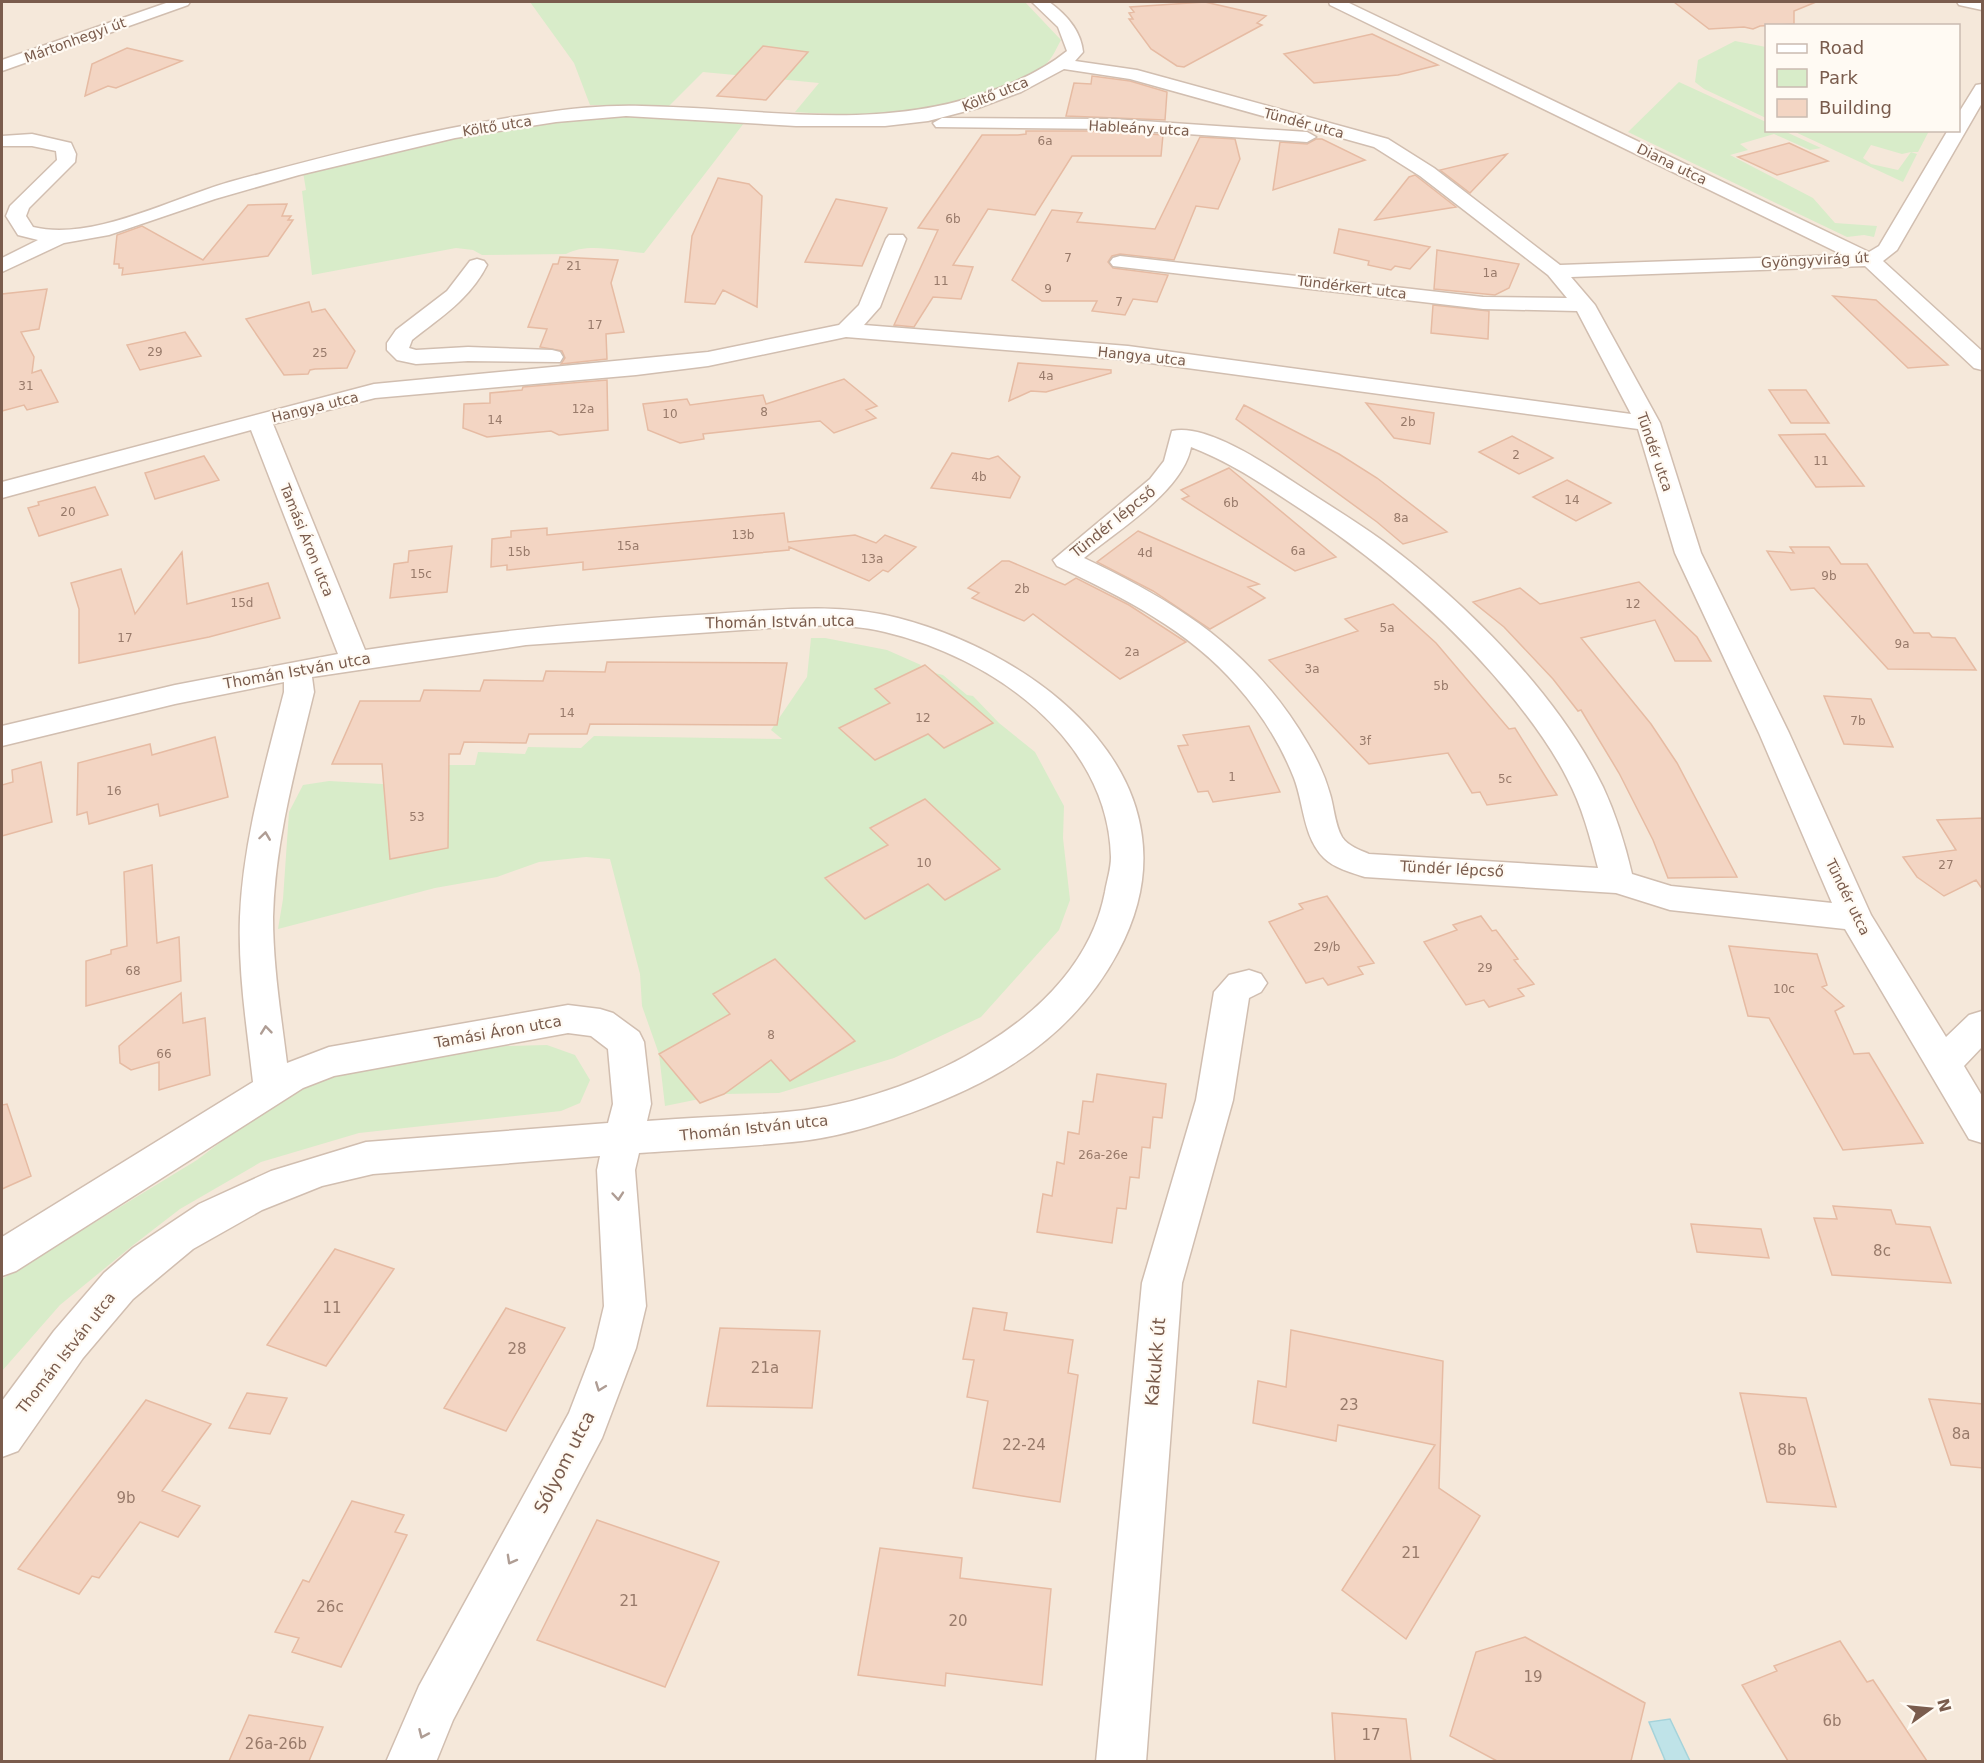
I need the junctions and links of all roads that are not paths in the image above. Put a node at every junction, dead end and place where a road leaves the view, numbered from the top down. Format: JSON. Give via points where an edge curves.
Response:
{"nodes":[{"id":1,"x":182,"y":2,"type":"edge"},
{"id":2,"x":1041,"y":2,"type":"edge"},
{"id":3,"x":1336,"y":2,"type":"edge"},
{"id":4,"x":1965,"y":2,"type":"edge"},
{"id":5,"x":1983,"y":5,"type":"edge"},
{"id":6,"x":1063,"y":64,"type":"junction"},
{"id":7,"x":2,"y":66,"type":"edge"},
{"id":8,"x":1983,"y":90,"type":"edge"},
{"id":9,"x":920,"y":118,"type":"junction"},
{"id":10,"x":1960,"y":128,"type":"edge"},
{"id":11,"x":1958,"y":132,"type":"edge"},
{"id":12,"x":1359,"y":138,"type":"junction"},
{"id":13,"x":2,"y":141,"type":"edge"},
{"id":14,"x":60,"y":237,"type":"junction"},
{"id":15,"x":896,"y":238,"type":"dead end"},
{"id":16,"x":1870,"y":260,"type":"junction"},
{"id":17,"x":1120,"y":262,"type":"dead end"},
{"id":18,"x":477,"y":265,"type":"dead end"},
{"id":19,"x":2,"y":266,"type":"edge"},
{"id":20,"x":1555,"y":271,"type":"junction"},
{"id":21,"x":1584,"y":305,"type":"junction"},
{"id":22,"x":846,"y":330,"type":"junction"},
{"id":23,"x":1983,"y":363,"type":"edge"},
{"id":24,"x":636,"y":368,"type":"junction"},
{"id":25,"x":260,"y":421,"type":"junction"},
{"id":26,"x":1648,"y":423,"type":"junction"},
{"id":27,"x":2,"y":490,"type":"edge"},
{"id":28,"x":355,"y":660,"type":"junction"},
{"id":29,"x":297,"y":671,"type":"junction"},
{"id":30,"x":2,"y":736,"type":"edge"},
{"id":31,"x":1617,"y":881,"type":"junction"},
{"id":32,"x":1855,"y":918,"type":"junction"},
{"id":33,"x":1249,"y":983,"type":"dead end"},
{"id":34,"x":1983,"y":1025,"type":"edge"},
{"id":35,"x":1944,"y":1062,"type":"junction"},
{"id":36,"x":272,"y":1088,"type":"junction"},
{"id":37,"x":1977,"y":1109,"type":"edge"},
{"id":38,"x":624,"y":1139,"type":"junction"},
{"id":39,"x":2,"y":1258,"type":"edge"},
{"id":40,"x":2,"y":1436,"type":"edge"},
{"id":41,"x":411,"y":1761,"type":"edge"},
{"id":42,"x":1121,"y":1761,"type":"edge"}],
"edges":[{"from":1,"to":7,"type":"street","name":"Mártonhegyi út"},
{"from":2,"to":6,"type":"street","via":[[1076,42],[1075,52]]},
{"from":3,"to":16,"type":"street","name":"Diana utca"},
{"from":4,"to":5,"type":"street"},
{"from":6,"to":9,"type":"street","name":"Költő utca","via":[[968,108]]},
{"from":6,"to":12,"type":"street","name":"Tündér utca","via":[[1131,74]]},
{"from":8,"to":10,"type":"street","name":"Gyöngyvirág út"},
{"from":9,"to":12,"type":"street","name":"Hableány utca","via":[[941,123],[1113,124]]},
{"from":9,"to":14,"type":"street","name":"Költő utca","via":[[846,123],[616,111],[523,121],[321,164],[208,194],[96,232]]},
{"from":11,"to":16,"type":"street","name":"Gyöngyvirág út","via":[[1887,250]]},
{"from":12,"to":20,"type":"street","name":"Tündér utca","via":[[1399,152]]},
{"from":13,"to":14,"type":"street","name":"Költő utca","via":[[64,147],[66,162],[20,206],[16,216],[25,231]]},
{"from":14,"to":19,"type":"street"},
{"from":15,"to":22,"type":"street","via":[[869,307]]},
{"from":16,"to":20,"type":"street","name":"Gyöngyvirág út"},
{"from":16,"to":23,"type":"street","name":"Diana utca"},
{"from":17,"to":21,"type":"street","name":"Tündérkert utca","via":[[1483,303]]},
{"from":18,"to":24,"type":"street","name":"Hangya utca","via":[[462,290],[404,335],[398,350],[405,356],[416,357],[468,354],[592,358],[621,361]]},
{"from":20,"to":21,"type":"street","name":"Tündér utca"},
{"from":21,"to":26,"type":"street","name":"Tündér utca"},
{"from":22,"to":24,"type":"street","name":"Hangya utca","via":[[708,359]]},
{"from":22,"to":26,"type":"street","name":"Hangya utca","via":[[1128,353]]},
{"from":24,"to":25,"type":"street","name":"Hangya utca","via":[[375,392]]},
{"from":25,"to":27,"type":"street","name":"Hangya utca"},
{"from":25,"to":28,"type":"street","name":"Tamási Áron utca"},
{"from":26,"to":32,"type":"street","name":"Tündér utca","via":[[1688,553],[1774,733]]},
{"from":28,"to":29,"type":"street","name":"Thomán István utca"},
{"from":28,"to":38,"type":"street","name":"Thomán István utca","via":[[530,634],[841,617],[888,624],[978,656],[1042,697],[1094,755],[1112,789],[1124,825],[1128,857],[1116,918],[1102,954],[1051,1015],[961,1077],[924,1094],[867,1112],[806,1125]]},
{"from":29,"to":30,"type":"street","name":"Thomán István utca"},
{"from":36,"to":29,"type":"street","one_way":true,"via":[[258,956],[258,894],[266,830],[299,692]]},
{"from":31,"to":31,"type":"street","name":"Tündér lépcső","via":[[1365,865],[1336,851],[1322,826],[1313,787],[1290,741],[1266,703],[1224,656],[1122,585],[1066,560],[1159,484],[1176,462],[1181,436],[1239,458],[1381,552],[1429,592],[1492,657],[1531,701],[1575,763],[1596,812]]},
{"from":31,"to":32,"type":"street","name":"Tündér lépcső","via":[[1670,898]]},
{"from":32,"to":35,"type":"street","name":"Tündér utca"},
{"from":33,"to":42,"type":"street","name":"Kakukk út","via":[[1232,992],[1214,1104],[1162,1283]]},
{"from":34,"to":35,"type":"street"},
{"from":35,"to":37,"type":"street","name":"Tündér utca"},
{"from":36,"to":38,"type":"street","name":"Tamási Áron utca","via":[[329,1062],[568,1019],[600,1023],[626,1042],[632,1104]]},
{"from":36,"to":39,"type":"street","name":"Tamási Áron utca"},
{"from":38,"to":40,"type":"street","name":"Thomán István utca","via":[[362,1159],[310,1173],[244,1200],[178,1236],[126,1279],[92,1315]]},
{"from":38,"to":41,"type":"street","name":"Sólyom utca","one_way":true,"via":[[616,1170],[626,1306],[615,1348],[586,1423],[436,1703]]}]}
